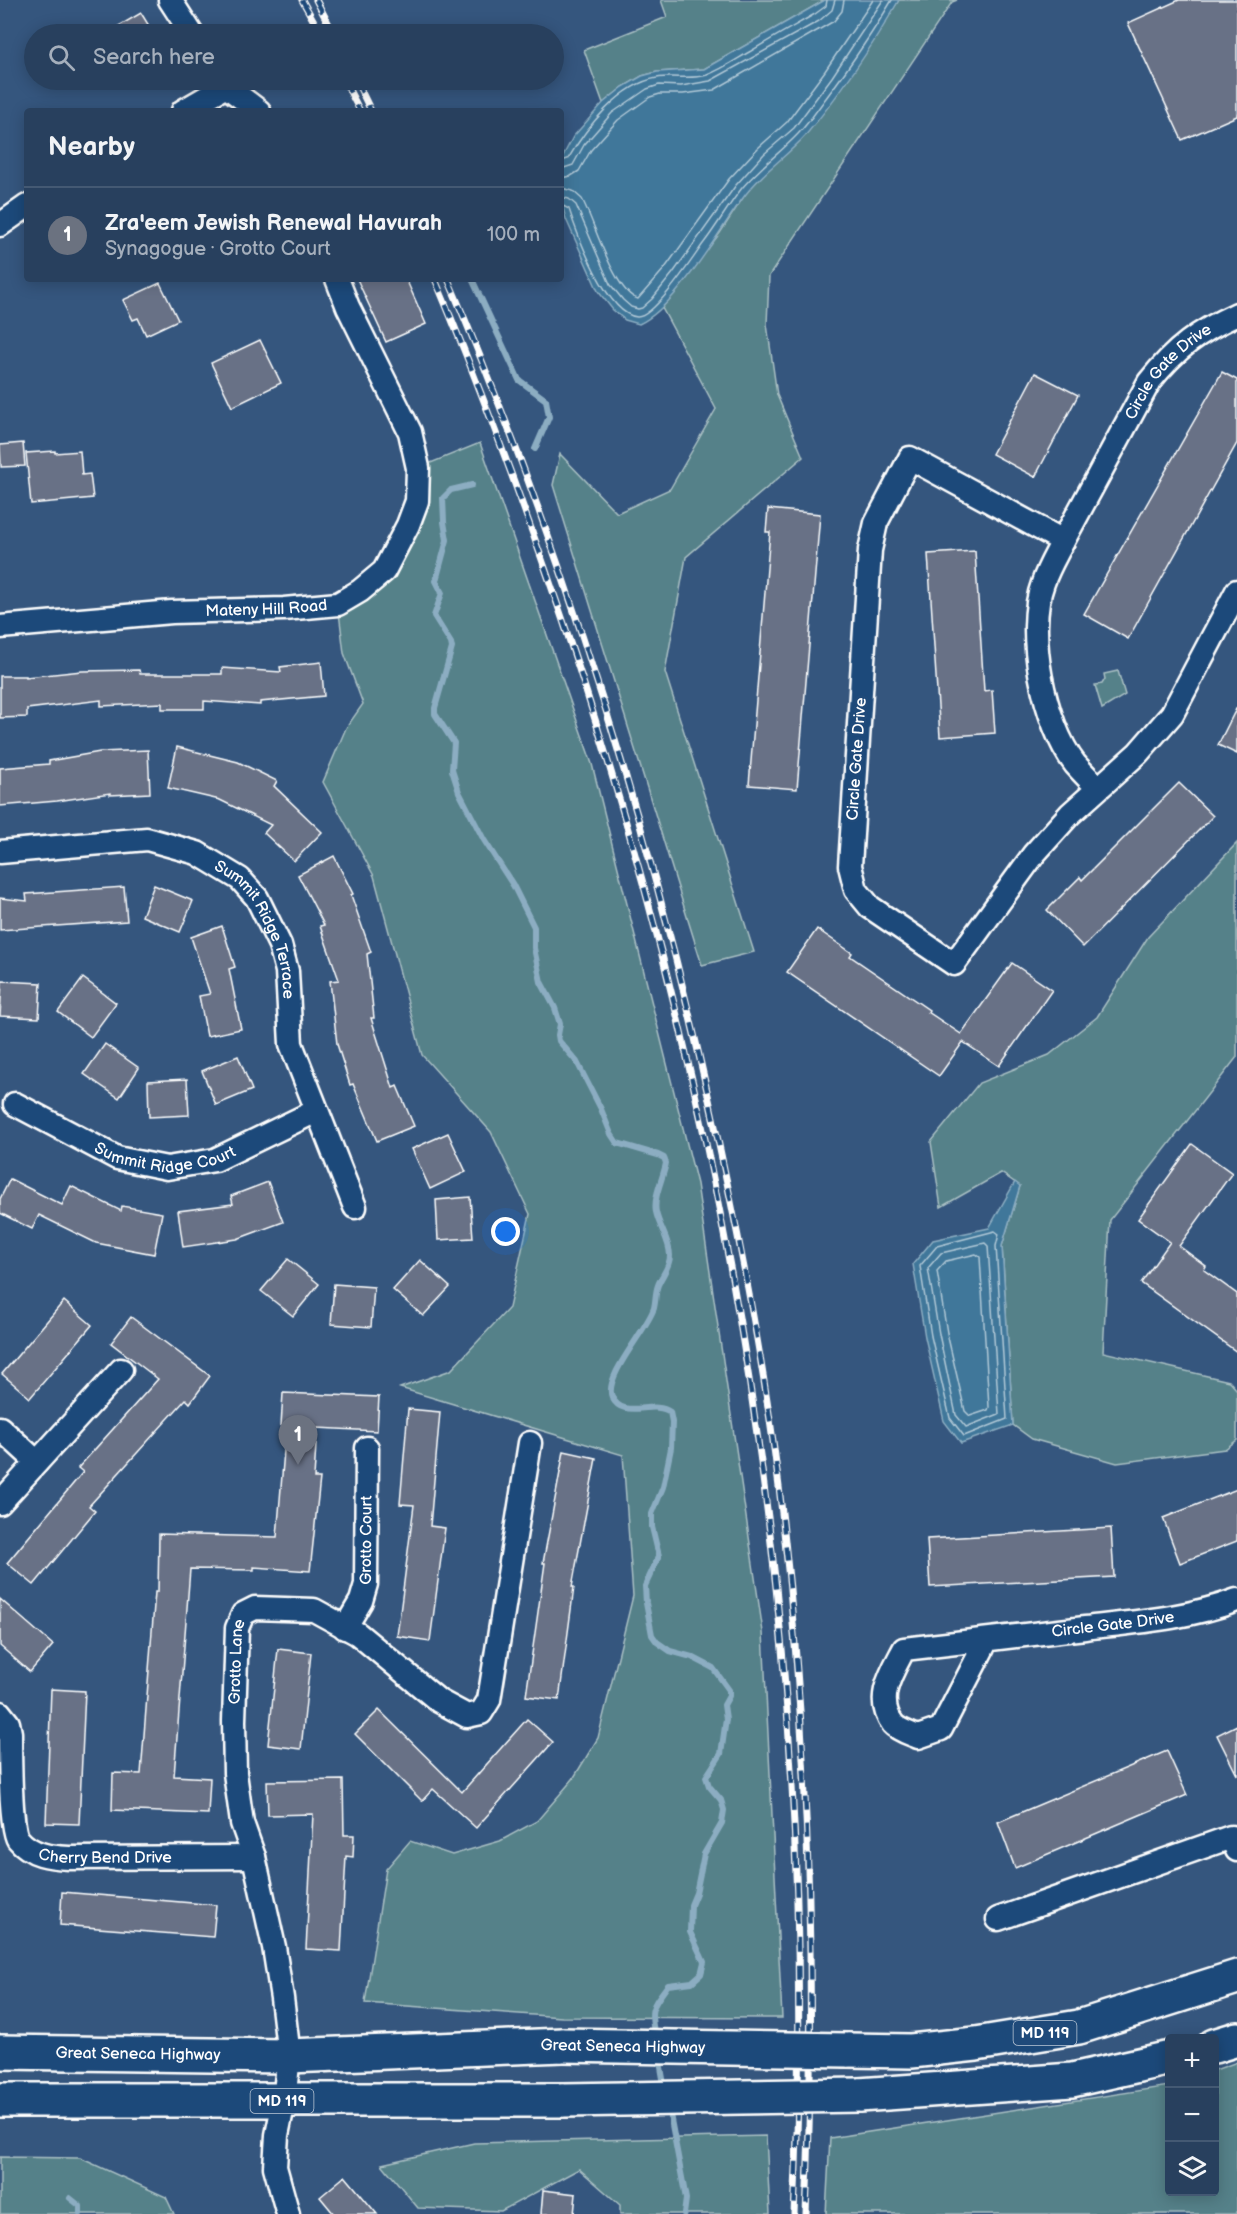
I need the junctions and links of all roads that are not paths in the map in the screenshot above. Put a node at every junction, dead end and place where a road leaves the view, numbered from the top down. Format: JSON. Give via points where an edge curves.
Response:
{"nodes":[{"id":1,"x":170,"y":0,"type":"edge"},
{"id":2,"x":186,"y":24,"type":"edge"},
{"id":3,"x":214,"y":90,"type":"edge"},
{"id":4,"x":233,"y":90,"type":"edge"},
{"id":5,"x":187,"y":108,"type":"edge"},
{"id":6,"x":255,"y":108,"type":"edge"},
{"id":7,"x":24,"y":208,"type":"edge"},
{"id":8,"x":0,"y":225,"type":"edge"},
{"id":9,"x":338,"y":282,"type":"edge"},
{"id":10,"x":1237,"y":314,"type":"edge"},
{"id":11,"x":1062,"y":541,"type":"junction"},
{"id":12,"x":1237,"y":591,"type":"edge"},
{"id":13,"x":0,"y":627,"type":"edge"},
{"id":14,"x":1098,"y":788,"type":"junction"},
{"id":15,"x":0,"y":852,"type":"edge"},
{"id":16,"x":15,"y":1104,"type":"dead end"},
{"id":17,"x":316,"y":1111,"type":"junction"},
{"id":18,"x":355,"y":1207,"type":"dead end"},
{"id":19,"x":121,"y":1370,"type":"dead end"},
{"id":20,"x":0,"y":1428,"type":"edge"},
{"id":21,"x":530,"y":1443,"type":"dead end"},
{"id":22,"x":367,"y":1448,"type":"dead end"},
{"id":23,"x":37,"y":1461,"type":"junction"},
{"id":24,"x":0,"y":1503,"type":"edge"},
{"id":25,"x":1237,"y":1600,"type":"edge"},
{"id":26,"x":345,"y":1628,"type":"junction"},
{"id":27,"x":987,"y":1640,"type":"junction"},
{"id":28,"x":0,"y":1713,"type":"edge"},
{"id":29,"x":1235,"y":1841,"type":"edge"},
{"id":30,"x":254,"y":1857,"type":"junction"},
{"id":31,"x":998,"y":1918,"type":"dead end"},
{"id":32,"x":1237,"y":1977,"type":"edge"},
{"id":33,"x":1237,"y":2039,"type":"edge"},
{"id":34,"x":1219,"y":2045,"type":"edge"},
{"id":35,"x":0,"y":2052,"type":"edge"},
{"id":36,"x":289,"y":2056,"type":"junction"},
{"id":37,"x":1165,"y":2059,"type":"edge"},
{"id":38,"x":0,"y":2100,"type":"edge"},
{"id":39,"x":284,"y":2101,"type":"junction"},
{"id":40,"x":288,"y":2214,"type":"edge"}],
"edges":[{"from":1,"to":2,"type":"street"},
{"from":3,"to":5,"type":"street"},
{"from":4,"to":6,"type":"street"},
{"from":7,"to":8,"type":"street"},
{"from":9,"to":13,"type":"street","name":"Mateny Hill Road","via":[[410,432],[418,468],[417,501],[384,571],[338,604],[172,612]]},
{"from":10,"to":11,"type":"street","name":"Circle Gate Drive","via":[[1190,339],[1149,382]]},
{"from":11,"to":14,"type":"street","name":"Circle Gate Drive","via":[[1042,584],[1036,615],[1038,657],[1044,694],[1057,731],[1075,763]]},
{"from":11,"to":14,"type":"street","name":"Circle Gate Drive","via":[[910,458],[876,523],[870,550],[850,866],[856,890],[870,907],[954,964],[1034,854]]},
{"from":12,"to":14,"type":"street","name":"Circle Gate Drive","via":[[1172,714],[1138,753]]},
{"from":15,"to":17,"type":"street","name":"Summit Ridge Terrace","via":[[147,839],[197,854],[240,879],[256,898],[280,945],[287,971],[291,1044]]},
{"from":16,"to":17,"type":"street","name":"Summit Ridge Court","via":[[117,1158],[167,1168],[215,1160]]},
{"from":17,"to":18,"type":"street","name":"Summit Ridge Terrace"},
{"from":19,"to":23,"type":"street"},
{"from":20,"to":23,"type":"street"},
{"from":21,"to":26,"type":"street","name":"Grotto Lane","via":[[489,1700],[481,1713],[467,1716],[439,1701],[358,1634]]},
{"from":22,"to":26,"type":"street","name":"Grotto Court","via":[[366,1584]]},
{"from":23,"to":24,"type":"street"},
{"from":25,"to":27,"type":"street","name":"Circle Gate Drive","via":[[1152,1620]]},
{"from":26,"to":30,"type":"street","name":"Grotto Lane","via":[[314,1610],[255,1608],[243,1614],[237,1629],[235,1773],[242,1822]]},
{"from":27,"to":27,"type":"street","name":"Circle Gate Drive","via":[[904,1649],[888,1679],[884,1703],[894,1725],[918,1737],[941,1729]]},
{"from":28,"to":30,"type":"street","name":"Cherry Bend Drive","via":[[10,1733],[14,1832],[27,1847],[40,1854],[69,1858]]},
{"from":29,"to":31,"type":"street"},
{"from":30,"to":36,"type":"street","name":"Grotto Lane","via":[[274,1947]]},
{"from":32,"to":36,"type":"main road","name":"Great Seneca Highway","number":"MD 119","bridge":true,"via":[[1079,2027],[911,2051],[563,2045]]},
{"from":33,"to":34,"type":"main road"},
{"from":35,"to":36,"type":"main road","name":"Great Seneca Highway","number":"MD 119"},
{"from":36,"to":39,"type":"street","name":"Grotto Lane"},
{"from":37,"to":39,"type":"main road","number":"MD 119","bridge":true,"via":[[1072,2080],[859,2095]]},
{"from":38,"to":39,"type":"main road","number":"MD 119"},
{"from":39,"to":40,"type":"street","name":"Grotto Lane","via":[[275,2167]]}]}
